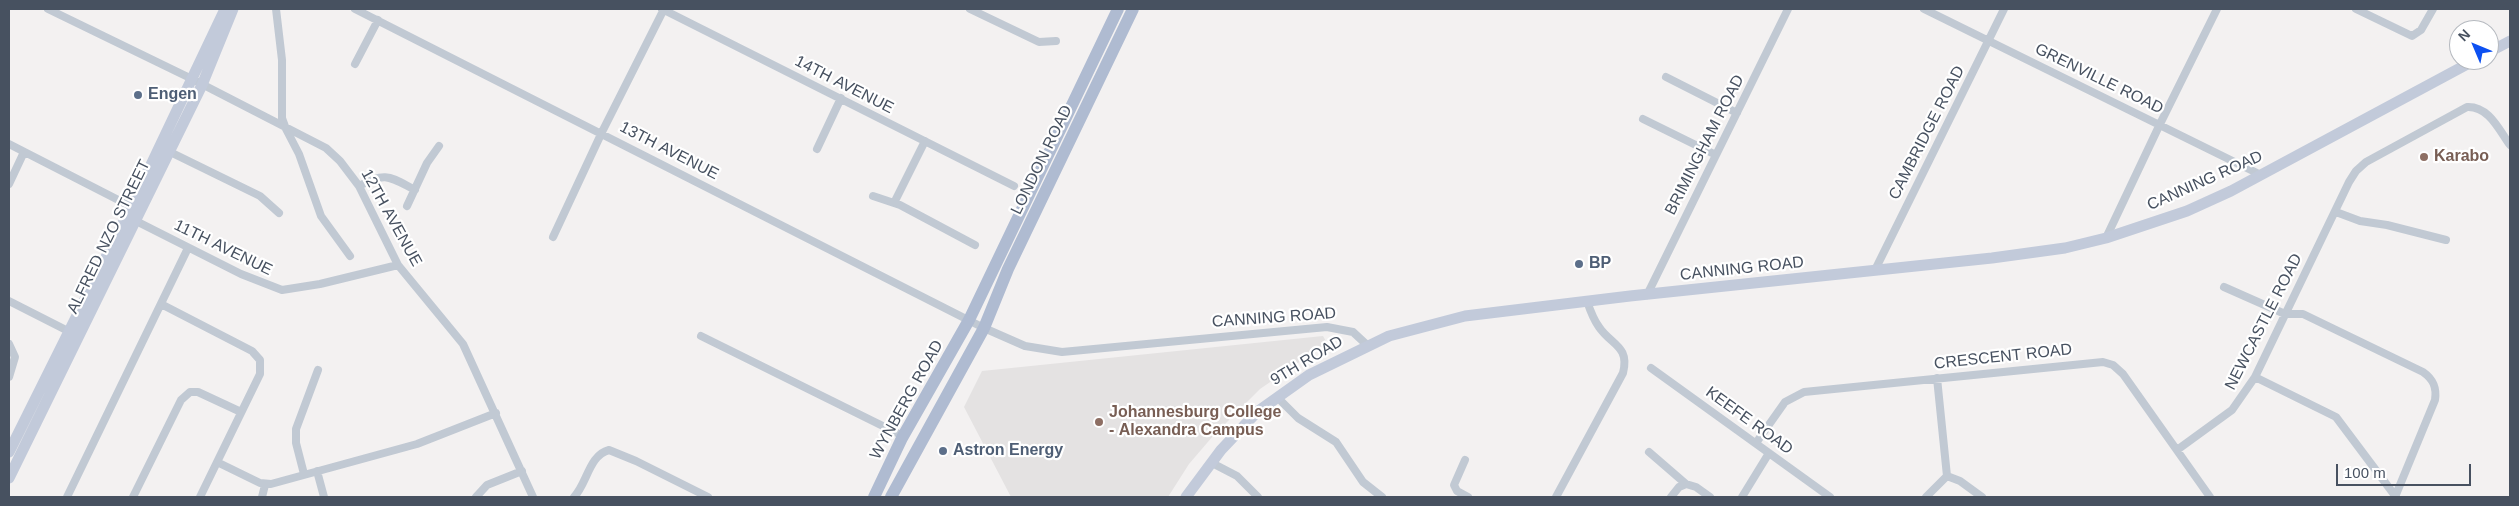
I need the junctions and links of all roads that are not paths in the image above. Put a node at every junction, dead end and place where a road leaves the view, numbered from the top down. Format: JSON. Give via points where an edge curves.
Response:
{"nodes":[{"id":1,"x":48,"y":9,"type":"edge"},
{"id":2,"x":225,"y":9,"type":"edge"},
{"id":3,"x":233,"y":9,"type":"edge"},
{"id":4,"x":276,"y":9,"type":"edge"},
{"id":5,"x":356,"y":9,"type":"edge"},
{"id":6,"x":663,"y":9,"type":"edge"},
{"id":7,"x":970,"y":9,"type":"edge"},
{"id":8,"x":1118,"y":9,"type":"edge"},
{"id":9,"x":1133,"y":9,"type":"edge"},
{"id":10,"x":1788,"y":9,"type":"edge"},
{"id":11,"x":1924,"y":9,"type":"edge"},
{"id":12,"x":2004,"y":9,"type":"edge"},
{"id":13,"x":2218,"y":9,"type":"edge"},
{"id":14,"x":2356,"y":9,"type":"edge"},
{"id":15,"x":2433,"y":9,"type":"edge"},
{"id":16,"x":378,"y":20,"type":"junction"},
{"id":17,"x":1989,"y":40,"type":"junction"},
{"id":18,"x":1056,"y":41,"type":"dead end"},
{"id":19,"x":356,"y":64,"type":"dead end"},
{"id":20,"x":2456,"y":70,"type":"edge"},
{"id":21,"x":1666,"y":77,"type":"dead end"},
{"id":22,"x":190,"y":78,"type":"junction"},
{"id":23,"x":202,"y":85,"type":"junction"},
{"id":24,"x":841,"y":98,"type":"junction"},
{"id":25,"x":1737,"y":113,"type":"junction"},
{"id":26,"x":1644,"y":119,"type":"dead end"},
{"id":27,"x":2160,"y":124,"type":"junction"},
{"id":28,"x":286,"y":129,"type":"junction"},
{"id":29,"x":602,"y":132,"type":"junction"},
{"id":30,"x":925,"y":141,"type":"junction"},
{"id":31,"x":9,"y":144,"type":"edge"},
{"id":32,"x":2510,"y":145,"type":"edge"},
{"id":33,"x":439,"y":146,"type":"dead end"},
{"id":34,"x":165,"y":149,"type":"junction"},
{"id":35,"x":818,"y":149,"type":"dead end"},
{"id":36,"x":24,"y":152,"type":"junction"},
{"id":37,"x":1716,"y":155,"type":"junction"},
{"id":38,"x":2261,"y":175,"type":"junction"},
{"id":39,"x":9,"y":184,"type":"edge"},
{"id":40,"x":359,"y":186,"type":"junction"},
{"id":41,"x":1014,"y":186,"type":"dead end"},
{"id":42,"x":415,"y":190,"type":"junction"},
{"id":43,"x":873,"y":196,"type":"dead end"},
{"id":44,"x":894,"y":203,"type":"junction"},
{"id":45,"x":407,"y":206,"type":"dead end"},
{"id":46,"x":279,"y":212,"type":"dead end"},
{"id":47,"x":2336,"y":212,"type":"junction"},
{"id":48,"x":133,"y":214,"type":"junction"},
{"id":49,"x":554,"y":237,"type":"dead end"},
{"id":50,"x":2106,"y":238,"type":"junction"},
{"id":51,"x":2446,"y":240,"type":"dead end"},
{"id":52,"x":975,"y":245,"type":"dead end"},
{"id":53,"x":188,"y":248,"type":"junction"},
{"id":54,"x":350,"y":256,"type":"dead end"},
{"id":55,"x":398,"y":265,"type":"junction"},
{"id":56,"x":1875,"y":270,"type":"junction"},
{"id":57,"x":2224,"y":287,"type":"dead end"},
{"id":58,"x":1647,"y":294,"type":"junction"},
{"id":59,"x":9,"y":301,"type":"edge"},
{"id":60,"x":1587,"y":301,"type":"junction"},
{"id":61,"x":161,"y":304,"type":"junction"},
{"id":62,"x":2285,"y":314,"type":"junction"},
{"id":63,"x":969,"y":320,"type":"junction"},
{"id":64,"x":984,"y":328,"type":"junction"},
{"id":65,"x":73,"y":334,"type":"junction"},
{"id":66,"x":701,"y":336,"type":"dead end"},
{"id":67,"x":9,"y":344,"type":"edge"},
{"id":68,"x":1367,"y":345,"type":"junction"},
{"id":69,"x":1651,"y":368,"type":"dead end"},
{"id":70,"x":318,"y":370,"type":"dead end"},
{"id":71,"x":9,"y":377,"type":"edge"},
{"id":72,"x":2255,"y":377,"type":"junction"},
{"id":73,"x":1937,"y":378,"type":"junction"},
{"id":74,"x":1278,"y":397,"type":"junction"},
{"id":75,"x":241,"y":412,"type":"junction"},
{"id":76,"x":496,"y":413,"type":"junction"},
{"id":77,"x":903,"y":436,"type":"junction"},
{"id":78,"x":1756,"y":443,"type":"junction"},
{"id":79,"x":2177,"y":450,"type":"junction"},
{"id":80,"x":9,"y":452,"type":"edge"},
{"id":81,"x":1649,"y":452,"type":"dead end"},
{"id":82,"x":1769,"y":453,"type":"junction"},
{"id":83,"x":1465,"y":460,"type":"dead end"},
{"id":84,"x":217,"y":462,"type":"junction"},
{"id":85,"x":1212,"y":463,"type":"junction"},
{"id":86,"x":317,"y":471,"type":"junction"},
{"id":87,"x":522,"y":471,"type":"junction"},
{"id":88,"x":304,"y":474,"type":"junction"},
{"id":89,"x":1948,"y":476,"type":"junction"},
{"id":90,"x":9,"y":478,"type":"edge"},
{"id":91,"x":1686,"y":484,"type":"junction"},
{"id":92,"x":265,"y":485,"type":"junction"},
{"id":93,"x":66,"y":497,"type":"edge"},
{"id":94,"x":133,"y":497,"type":"edge"},
{"id":95,"x":200,"y":497,"type":"edge"},
{"id":96,"x":262,"y":497,"type":"edge"},
{"id":97,"x":324,"y":497,"type":"edge"},
{"id":98,"x":476,"y":497,"type":"edge"},
{"id":99,"x":533,"y":497,"type":"edge"},
{"id":100,"x":574,"y":497,"type":"edge"},
{"id":101,"x":708,"y":497,"type":"edge"},
{"id":102,"x":874,"y":497,"type":"edge"},
{"id":103,"x":891,"y":497,"type":"edge"},
{"id":104,"x":1186,"y":497,"type":"edge"},
{"id":105,"x":1258,"y":497,"type":"edge"},
{"id":106,"x":1382,"y":497,"type":"edge"},
{"id":107,"x":1468,"y":497,"type":"edge"},
{"id":108,"x":1556,"y":497,"type":"edge"},
{"id":109,"x":1671,"y":497,"type":"edge"},
{"id":110,"x":1710,"y":497,"type":"edge"},
{"id":111,"x":1742,"y":497,"type":"edge"},
{"id":112,"x":1830,"y":497,"type":"edge"},
{"id":113,"x":1926,"y":497,"type":"edge"},
{"id":114,"x":1982,"y":497,"type":"edge"},
{"id":115,"x":2210,"y":497,"type":"edge"},
{"id":116,"x":2396,"y":497,"type":"edge"}],
"edges":[{"from":1,"to":22,"type":"street","name":"12TH AVENUE"},
{"from":2,"to":22,"type":"main road","name":"ALFRED NZO STREET"},
{"from":3,"to":23,"type":"main road","name":"ALFRED NZO STREET"},
{"from":4,"to":28,"type":"street","via":[[282,68],[282,118]]},
{"from":5,"to":16,"type":"street","name":"13TH AVENUE"},
{"from":6,"to":24,"type":"street","name":"14TH AVENUE"},
{"from":6,"to":29,"type":"street"},
{"from":7,"to":18,"type":"street","via":[[1039,42]]},
{"from":8,"to":63,"type":"main road","name":"LONDON ROAD"},
{"from":9,"to":64,"type":"main road","name":"LONDON ROAD","via":[[1011,263]]},
{"from":10,"to":25,"type":"street","name":"BRIMINGHAM ROAD"},
{"from":11,"to":17,"type":"street","name":"GRENVILLE ROAD"},
{"from":12,"to":17,"type":"street","name":"CAMBRIDGE ROAD"},
{"from":13,"to":27,"type":"street"},
{"from":14,"to":15,"type":"street","via":[[2408,35],[2416,35]]},
{"from":16,"to":19,"type":"street"},
{"from":16,"to":29,"type":"street","name":"13TH AVENUE"},
{"from":17,"to":27,"type":"street","name":"GRENVILLE ROAD"},
{"from":17,"to":56,"type":"street","name":"CAMBRIDGE ROAD"},
{"from":20,"to":38,"type":"main road","name":"CANNING ROAD"},
{"from":21,"to":25,"type":"street"},
{"from":22,"to":23,"type":"street","name":"12TH AVENUE"},
{"from":22,"to":34,"type":"main road","name":"ALFRED NZO STREET"},
{"from":23,"to":28,"type":"street","name":"12TH AVENUE"},
{"from":23,"to":34,"type":"main road","name":"ALFRED NZO STREET"},
{"from":24,"to":30,"type":"street","name":"14TH AVENUE"},
{"from":24,"to":35,"type":"street"},
{"from":25,"to":37,"type":"street","name":"BRIMINGHAM ROAD"},
{"from":26,"to":37,"type":"street"},
{"from":27,"to":38,"type":"street","name":"GRENVILLE ROAD"},
{"from":27,"to":50,"type":"street"},
{"from":28,"to":40,"type":"street","name":"12TH AVENUE","via":[[330,151]]},
{"from":28,"to":54,"type":"street","via":[[300,154],[321,216]]},
{"from":29,"to":49,"type":"street"},
{"from":29,"to":63,"type":"street","name":"13TH AVENUE"},
{"from":30,"to":41,"type":"street","name":"14TH AVENUE"},
{"from":30,"to":44,"type":"street"},
{"from":31,"to":36,"type":"street","name":"11TH AVENUE"},
{"from":32,"to":47,"type":"street","name":"NEWCASTLE ROAD","via":[[2484,111],[2474,107],[2462,110],[2361,166],[2349,182]]},
{"from":33,"to":42,"type":"street"},
{"from":34,"to":46,"type":"street","via":[[260,196]]},
{"from":34,"to":48,"type":"main road","name":"ALFRED NZO STREET"},
{"from":36,"to":39,"type":"street"},
{"from":36,"to":48,"type":"street","name":"11TH AVENUE"},
{"from":37,"to":58,"type":"street","name":"BRIMINGHAM ROAD"},
{"from":38,"to":50,"type":"main road","name":"CANNING ROAD","via":[[2187,211]]},
{"from":40,"to":42,"type":"street","via":[[386,176]]},
{"from":40,"to":55,"type":"street","name":"12TH AVENUE"},
{"from":42,"to":45,"type":"street"},
{"from":43,"to":44,"type":"street"},
{"from":44,"to":52,"type":"street"},
{"from":47,"to":51,"type":"street","via":[[2360,221],[2387,224]]},
{"from":47,"to":62,"type":"street","name":"NEWCASTLE ROAD"},
{"from":48,"to":53,"type":"street","name":"11TH AVENUE"},
{"from":48,"to":65,"type":"main road","name":"ALFRED NZO STREET"},
{"from":50,"to":56,"type":"main road","name":"CANNING ROAD","via":[[2042,252]]},
{"from":53,"to":55,"type":"street","name":"11TH AVENUE","via":[[282,290]]},
{"from":53,"to":61,"type":"street"},
{"from":55,"to":76,"type":"street","name":"12TH AVENUE","via":[[460,340]]},
{"from":56,"to":58,"type":"main road","name":"CANNING ROAD"},
{"from":57,"to":62,"type":"street"},
{"from":58,"to":60,"type":"main road","name":"CANNING ROAD"},
{"from":59,"to":65,"type":"street"},
{"from":60,"to":68,"type":"main road","name":"CANNING ROAD","via":[[1446,320],[1406,330]]},
{"from":60,"to":108,"type":"street","via":[[1598,327],[1623,352],[1624,369]]},
{"from":61,"to":75,"type":"street","via":[[257,355],[260,374]]},
{"from":61,"to":93,"type":"street"},
{"from":62,"to":72,"type":"street","name":"NEWCASTLE ROAD"},
{"from":62,"to":116,"type":"street","via":[[2303,314],[2432,379],[2436,388],[2435,400]]},
{"from":63,"to":64,"type":"street","name":"13TH AVENUE"},
{"from":63,"to":77,"type":"main road","name":"WYNBERG ROAD"},
{"from":64,"to":68,"type":"street","name":"CANNING ROAD","via":[[1031,348],[1062,352],[1327,327],[1353,332]]},
{"from":64,"to":103,"type":"main road","name":"WYNBERG ROAD"},
{"from":65,"to":80,"type":"main road","name":"ALFRED NZO STREET"},
{"from":65,"to":90,"type":"main road","name":"ALFRED NZO STREET"},
{"from":66,"to":77,"type":"street"},
{"from":67,"to":71,"type":"street","via":[[16,357]]},
{"from":68,"to":74,"type":"main road","name":"9TH ROAD","via":[[1309,375]]},
{"from":69,"to":78,"type":"street","name":"KEEFE ROAD"},
{"from":70,"to":88,"type":"street","via":[[296,429]]},
{"from":72,"to":79,"type":"street","name":"NEWCASTLE ROAD","via":[[2232,410]]},
{"from":72,"to":116,"type":"street","via":[[2336,417]]},
{"from":73,"to":78,"type":"street","name":"CRESCENT ROAD","via":[[1796,394],[1779,410]]},
{"from":73,"to":79,"type":"street","name":"CRESCENT ROAD","via":[[2108,363],[2123,374]]},
{"from":73,"to":89,"type":"street"},
{"from":74,"to":85,"type":"main road","name":"9TH ROAD","via":[[1257,412]]},
{"from":74,"to":106,"type":"street","via":[[1298,418],[1336,442],[1363,482]]},
{"from":75,"to":84,"type":"street"},
{"from":75,"to":94,"type":"street","via":[[198,392],[186,394]]},
{"from":76,"to":86,"type":"street","via":[[417,444]]},
{"from":76,"to":87,"type":"street","name":"12TH AVENUE"},
{"from":77,"to":102,"type":"main road","name":"WYNBERG ROAD"},
{"from":78,"to":82,"type":"street","name":"KEEFE ROAD"},
{"from":79,"to":115,"type":"street","name":"CRESCENT ROAD"},
{"from":81,"to":91,"type":"street"},
{"from":82,"to":111,"type":"street"},
{"from":82,"to":112,"type":"street","name":"KEEFE ROAD"},
{"from":83,"to":107,"type":"street","via":[[1454,485],[1457,491]]},
{"from":84,"to":92,"type":"street"},
{"from":84,"to":95,"type":"street"},
{"from":85,"to":104,"type":"main road","name":"9TH ROAD"},
{"from":85,"to":105,"type":"street","via":[[1237,476]]},
{"from":86,"to":88,"type":"street"},
{"from":86,"to":97,"type":"street"},
{"from":87,"to":98,"type":"street","via":[[487,485]]},
{"from":87,"to":99,"type":"street","name":"12TH AVENUE"},
{"from":88,"to":92,"type":"street"},
{"from":89,"to":113,"type":"street"},
{"from":89,"to":114,"type":"street"},
{"from":91,"to":109,"type":"street"},
{"from":91,"to":110,"type":"street"},
{"from":92,"to":96,"type":"street"},
{"from":100,"to":101,"type":"street","via":[[594,461],[609,450]]}]}
